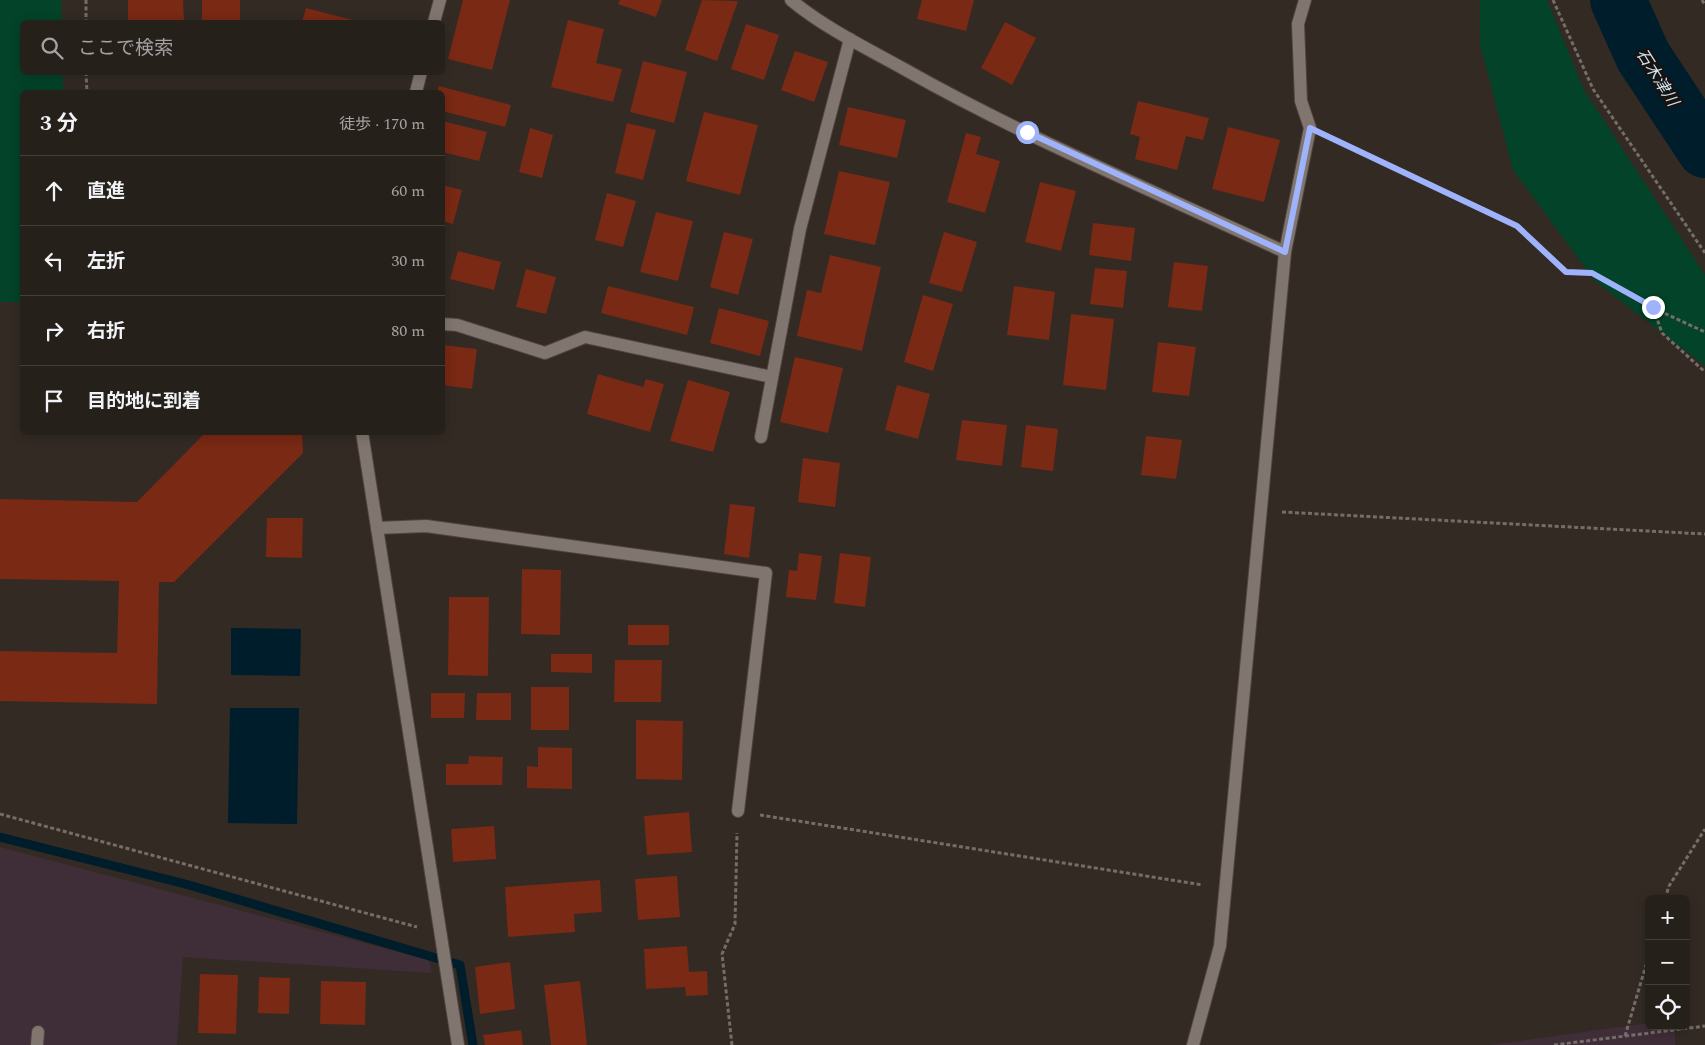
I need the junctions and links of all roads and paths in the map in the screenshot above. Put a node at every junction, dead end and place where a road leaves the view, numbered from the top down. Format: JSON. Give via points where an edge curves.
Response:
{"nodes":[{"id":1,"x":86,"y":0,"type":"edge"},
{"id":2,"x":440,"y":0,"type":"edge"},
{"id":3,"x":791,"y":0,"type":"edge"},
{"id":4,"x":1305,"y":0,"type":"edge"},
{"id":5,"x":1553,"y":0,"type":"edge"},
{"id":6,"x":1702,"y":0,"type":"edge"},
{"id":7,"x":1705,"y":5,"type":"edge"},
{"id":8,"x":86,"y":20,"type":"edge"},
{"id":9,"x":435,"y":20,"type":"edge"},
{"id":10,"x":850,"y":39,"type":"junction"},
{"id":11,"x":86,"y":75,"type":"edge"},
{"id":12,"x":421,"y":75,"type":"edge"},
{"id":13,"x":87,"y":90,"type":"edge"},
{"id":14,"x":417,"y":90,"type":"edge"},
{"id":15,"x":1310,"y":128,"type":"junction"},
{"id":16,"x":1285,"y":252,"type":"junction"},
{"id":17,"x":1705,"y":253,"type":"edge"},
{"id":18,"x":1653,"y":307,"type":"junction"},
{"id":19,"x":445,"y":324,"type":"edge"},
{"id":20,"x":1705,"y":332,"type":"edge"},
{"id":21,"x":1705,"y":372,"type":"edge"},
{"id":22,"x":772,"y":377,"type":"junction"},
{"id":23,"x":362,"y":435,"type":"edge"},
{"id":24,"x":761,"y":437,"type":"dead end"},
{"id":25,"x":1261,"y":511,"type":"junction"},
{"id":26,"x":377,"y":528,"type":"junction"},
{"id":27,"x":1705,"y":534,"type":"edge"},
{"id":28,"x":738,"y":812,"type":"junction"},
{"id":29,"x":0,"y":814,"type":"edge"},
{"id":30,"x":1705,"y":829,"type":"edge"},
{"id":31,"x":1226,"y":889,"type":"junction"},
{"id":32,"x":1666,"y":895,"type":"edge"},
{"id":33,"x":441,"y":938,"type":"junction"},
{"id":34,"x":1645,"y":968,"type":"edge"},
{"id":35,"x":1705,"y":1026,"type":"edge"},
{"id":36,"x":1625,"y":1036,"type":"junction"},
{"id":37,"x":458,"y":1045,"type":"edge"},
{"id":38,"x":732,"y":1045,"type":"edge"},
{"id":39,"x":1193,"y":1045,"type":"edge"},
{"id":40,"x":1554,"y":1045,"type":"edge"}],
"edges":[{"from":1,"to":8,"type":"path"},
{"from":2,"to":9,"type":"street"},
{"from":3,"to":10,"type":"street"},
{"from":4,"to":15,"type":"street","via":[[1298,24],[1301,100]]},
{"from":5,"to":17,"type":"path","via":[[1593,89]]},
{"from":6,"to":7,"type":"path"},
{"from":10,"to":16,"type":"street","via":[[954,97]]},
{"from":10,"to":22,"type":"street","via":[[800,228]]},
{"from":11,"to":13,"type":"path"},
{"from":12,"to":14,"type":"street"},
{"from":15,"to":16,"type":"street"},
{"from":15,"to":18,"type":"path","via":[[1517,226],[1566,272],[1592,273]]},
{"from":16,"to":25,"type":"street"},
{"from":18,"to":20,"type":"path"},
{"from":18,"to":21,"type":"path","via":[[1662,333]]},
{"from":19,"to":22,"type":"street","via":[[545,353],[585,337]]},
{"from":22,"to":24,"type":"street"},
{"from":23,"to":26,"type":"street"},
{"from":25,"to":27,"type":"path"},
{"from":25,"to":31,"type":"street"},
{"from":26,"to":28,"type":"street","via":[[426,526],[766,573]]},
{"from":26,"to":33,"type":"street"},
{"from":28,"to":31,"type":"path"},
{"from":28,"to":38,"type":"path","via":[[735,924],[722,954]]},
{"from":29,"to":33,"type":"path"},
{"from":30,"to":32,"type":"path"},
{"from":31,"to":39,"type":"street","via":[[1220,946]]},
{"from":33,"to":37,"type":"street"},
{"from":34,"to":36,"type":"path"},
{"from":35,"to":36,"type":"path"},
{"from":36,"to":40,"type":"path"}]}
